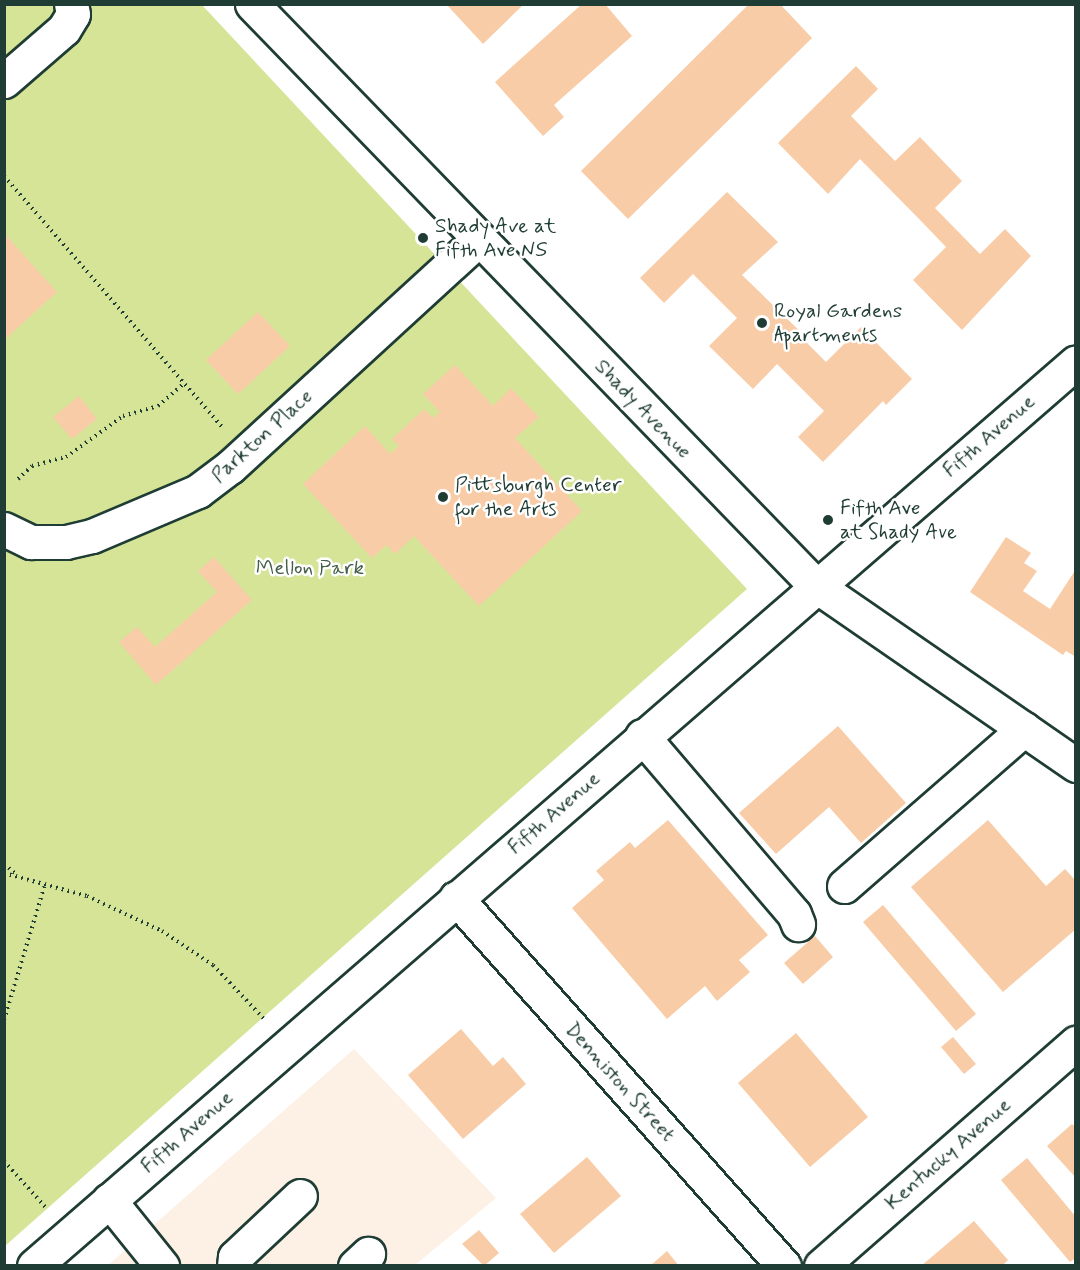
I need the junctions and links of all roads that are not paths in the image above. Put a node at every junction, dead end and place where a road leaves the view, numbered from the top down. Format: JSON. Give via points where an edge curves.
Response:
{"nodes":[{"id":1,"x":71,"y":4,"type":"edge"},
{"id":2,"x":252,"y":4,"type":"edge"},
{"id":3,"x":4,"y":81,"type":"edge"},
{"id":4,"x":478,"y":240,"type":"junction"},
{"id":5,"x":1076,"y":362,"type":"edge"},
{"id":6,"x":4,"y":529,"type":"edge"},
{"id":7,"x":815,"y":585,"type":"junction"},
{"id":8,"x":1024,"y":729,"type":"junction"},
{"id":9,"x":642,"y":736,"type":"junction"},
{"id":10,"x":1076,"y":765,"type":"edge"},
{"id":11,"x":844,"y":886,"type":"dead end"},
{"id":12,"x":456,"y":898,"type":"junction"},
{"id":13,"x":798,"y":924,"type":"dead end"},
{"id":14,"x":1076,"y":1043,"type":"edge"},
{"id":15,"x":300,"y":1196,"type":"dead end"},
{"id":16,"x":109,"y":1200,"type":"junction"},
{"id":17,"x":34,"y":1266,"type":"edge"},
{"id":18,"x":162,"y":1266,"type":"edge"},
{"id":19,"x":234,"y":1266,"type":"edge"},
{"id":20,"x":784,"y":1266,"type":"edge"},
{"id":21,"x":821,"y":1266,"type":"edge"}],
"edges":[{"from":1,"to":3,"type":"main road","via":[[73,14],[64,29]]},
{"from":2,"to":4,"type":"main road","name":"Shady Avenue"},
{"from":4,"to":6,"type":"main road","name":"Parkton Place","via":[[245,454],[198,491],[92,536],[50,544],[31,542]]},
{"from":4,"to":7,"type":"main road","name":"Shady Avenue"},
{"from":5,"to":7,"type":"main road","name":"Fifth Avenue"},
{"from":7,"to":8,"type":"main road","name":"Shady Avenue"},
{"from":7,"to":9,"type":"main road","name":"Fifth Avenue"},
{"from":8,"to":10,"type":"main road","name":"Shady Avenue"},
{"from":8,"to":11,"type":"main road"},
{"from":9,"to":12,"type":"main road","name":"Fifth Avenue"},
{"from":9,"to":13,"type":"main road","via":[[794,914]]},
{"from":12,"to":16,"type":"main road","name":"Fifth Avenue"},
{"from":12,"to":20,"type":"main road","name":"Denniston Street"},
{"from":14,"to":21,"type":"main road","name":"Kentucky Avenue"},
{"from":15,"to":19,"type":"main road","via":[[235,1257]]},
{"from":16,"to":17,"type":"main road","name":"Fifth Avenue"},
{"from":16,"to":18,"type":"main road"}]}
